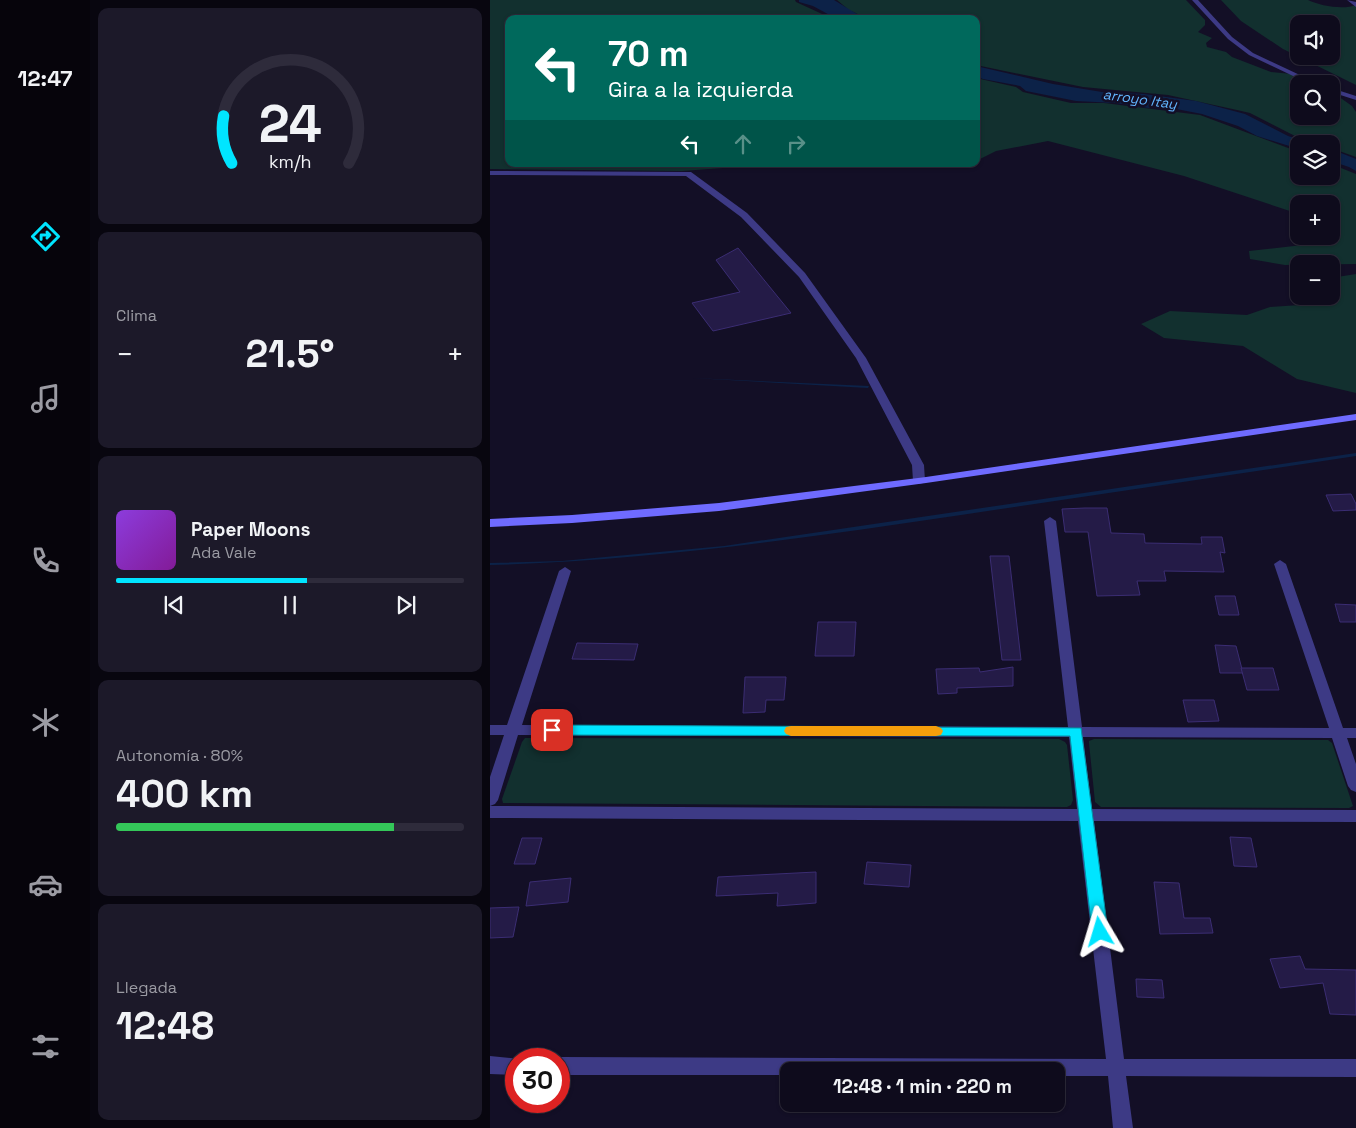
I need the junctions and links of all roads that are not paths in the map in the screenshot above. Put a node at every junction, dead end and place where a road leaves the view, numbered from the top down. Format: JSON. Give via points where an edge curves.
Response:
{"nodes":[{"id":1,"x":1195,"y":0,"type":"edge"},
{"id":2,"x":1350,"y":0,"type":"edge"},
{"id":3,"x":1356,"y":5,"type":"edge"},
{"id":4,"x":1296,"y":75,"type":"edge"},
{"id":5,"x":1340,"y":93,"type":"edge"},
{"id":6,"x":1356,"y":98,"type":"edge"},
{"id":7,"x":490,"y":172,"type":"edge"},
{"id":8,"x":1356,"y":417,"type":"edge"},
{"id":9,"x":919,"y":481,"type":"junction"},
{"id":10,"x":1050,"y":521,"type":"dead end"},
{"id":11,"x":490,"y":523,"type":"edge"},
{"id":12,"x":1280,"y":564,"type":"dead end"},
{"id":13,"x":565,"y":571,"type":"dead end"},
{"id":14,"x":490,"y":730,"type":"edge"},
{"id":15,"x":513,"y":730,"type":"junction"},
{"id":16,"x":1076,"y":732,"type":"junction"},
{"id":17,"x":1339,"y":733,"type":"junction"},
{"id":18,"x":1356,"y":733,"type":"edge"},
{"id":19,"x":1356,"y":786,"type":"edge"},
{"id":20,"x":490,"y":800,"type":"edge"},
{"id":21,"x":490,"y":812,"type":"edge"},
{"id":22,"x":1086,"y":815,"type":"junction"},
{"id":23,"x":1356,"y":816,"type":"edge"},
{"id":24,"x":490,"y":1066,"type":"edge"},
{"id":25,"x":505,"y":1066,"type":"edge"},
{"id":26,"x":570,"y":1066,"type":"edge"},
{"id":27,"x":1356,"y":1068,"type":"edge"},
{"id":28,"x":1116,"y":1069,"type":"junction"},
{"id":29,"x":1123,"y":1128,"type":"edge"}],
"edges":[{"from":1,"to":4,"type":"street","via":[[1230,38],[1251,54]]},
{"from":2,"to":3,"type":"street"},
{"from":5,"to":6,"type":"street"},
{"from":7,"to":9,"type":"street","via":[[688,174],[744,215],[802,274],[861,358],[918,464]]},
{"from":8,"to":9,"type":"street"},
{"from":9,"to":11,"type":"street","via":[[719,507]]},
{"from":10,"to":16,"type":"street"},
{"from":12,"to":17,"type":"street"},
{"from":13,"to":15,"type":"street"},
{"from":14,"to":15,"type":"street"},
{"from":15,"to":16,"type":"street"},
{"from":15,"to":20,"type":"street"},
{"from":16,"to":17,"type":"street"},
{"from":16,"to":22,"type":"street"},
{"from":17,"to":18,"type":"street"},
{"from":17,"to":19,"type":"street"},
{"from":21,"to":22,"type":"street"},
{"from":22,"to":23,"type":"street"},
{"from":22,"to":28,"type":"street"},
{"from":24,"to":25,"type":"street"},
{"from":26,"to":28,"type":"street"},
{"from":27,"to":28,"type":"street"},
{"from":28,"to":29,"type":"street"}]}
